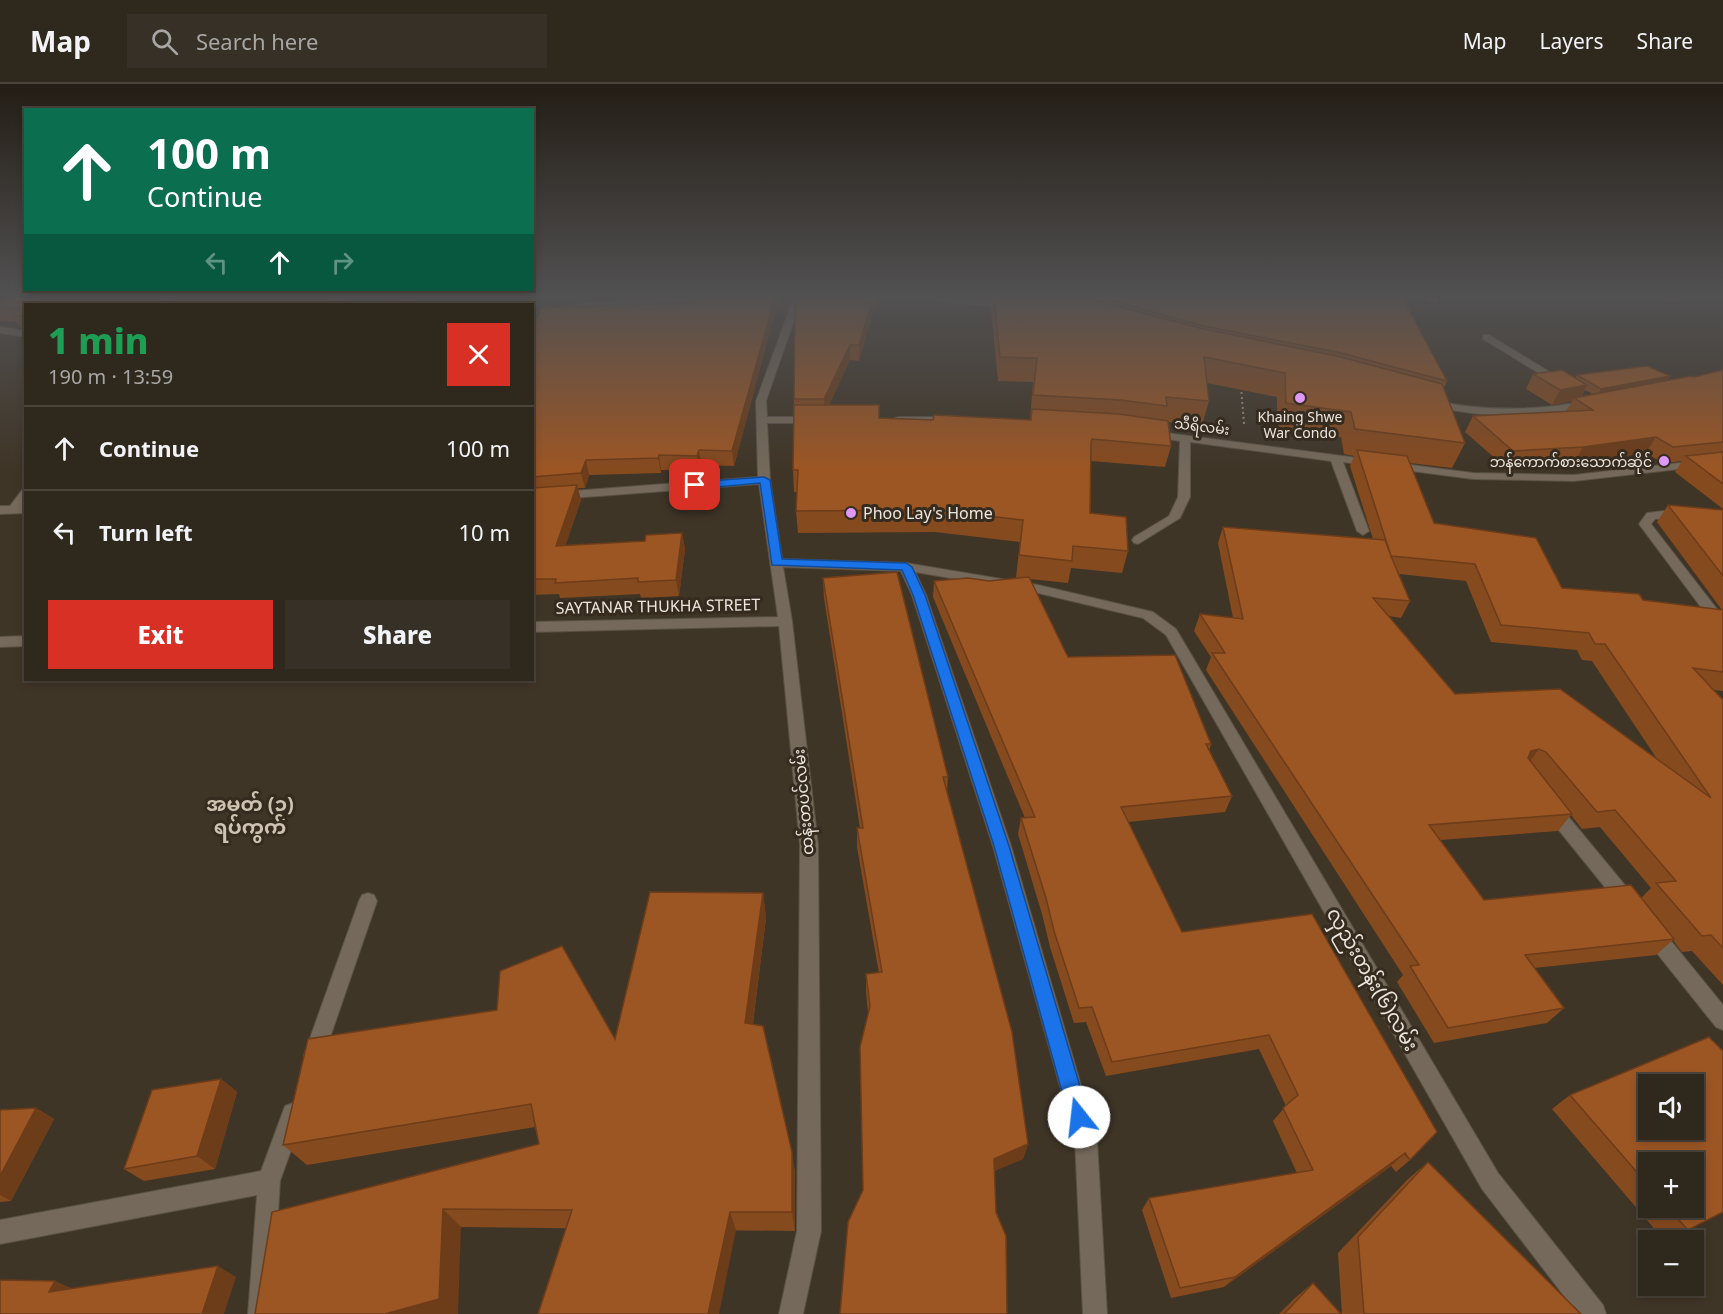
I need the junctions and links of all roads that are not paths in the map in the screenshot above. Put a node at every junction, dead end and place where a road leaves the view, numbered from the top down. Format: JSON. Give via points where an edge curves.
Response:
{"nodes":[{"id":1,"x":778,"y":354,"type":"edge"},
{"id":2,"x":1515,"y":354,"type":"edge"},
{"id":3,"x":1575,"y":391,"type":"edge"},
{"id":4,"x":1585,"y":396,"type":"edge"},
{"id":5,"x":1418,"y":399,"type":"edge"},
{"id":6,"x":762,"y":420,"type":"junction"},
{"id":7,"x":820,"y":420,"type":"edge"},
{"id":8,"x":891,"y":420,"type":"edge"},
{"id":9,"x":962,"y":420,"type":"edge"},
{"id":10,"x":1138,"y":433,"type":"edge"},
{"id":11,"x":1185,"y":439,"type":"junction"},
{"id":12,"x":1335,"y":457,"type":"junction"},
{"id":13,"x":1723,"y":461,"type":"edge"},
{"id":14,"x":764,"y":480,"type":"junction"},
{"id":15,"x":534,"y":498,"type":"edge"},
{"id":16,"x":20,"y":509,"type":"edge"},
{"id":17,"x":0,"y":510,"type":"edge"},
{"id":18,"x":1723,"y":518,"type":"edge"},
{"id":19,"x":1363,"y":531,"type":"dead end"},
{"id":20,"x":1138,"y":540,"type":"dead end"},
{"id":21,"x":776,"y":563,"type":"junction"},
{"id":22,"x":906,"y":567,"type":"junction"},
{"id":23,"x":784,"y":621,"type":"junction"},
{"id":24,"x":534,"y":627,"type":"edge"},
{"id":25,"x":1723,"y":627,"type":"edge"},
{"id":26,"x":24,"y":641,"type":"edge"},
{"id":27,"x":0,"y":642,"type":"edge"},
{"id":28,"x":1539,"y":792,"type":"edge"},
{"id":29,"x":368,"y":901,"type":"dead end"},
{"id":30,"x":1723,"y":1020,"type":"edge"},
{"id":31,"x":309,"y":1069,"type":"edge"},
{"id":32,"x":301,"y":1092,"type":"edge"},
{"id":33,"x":269,"y":1181,"type":"junction"},
{"id":34,"x":0,"y":1232,"type":"edge"},
{"id":35,"x":260,"y":1314,"type":"edge"},
{"id":36,"x":791,"y":1314,"type":"edge"},
{"id":37,"x":1095,"y":1314,"type":"edge"},
{"id":38,"x":1593,"y":1314,"type":"edge"}],
"edges":[{"from":1,"to":6,"type":"street","name":"ထန်းတပင်လမ်း","via":[[761,401]]},
{"from":2,"to":3,"type":"street"},
{"from":4,"to":5,"type":"street","via":[[1594,402],[1549,411],[1500,414]]},
{"from":6,"to":7,"type":"street"},
{"from":6,"to":14,"type":"street","name":"ထန်းတပင်လမ်း"},
{"from":8,"to":9,"type":"street"},
{"from":10,"to":11,"type":"street","name":"သီရိလမ်း"},
{"from":11,"to":12,"type":"street","name":"သီရိလမ်း"},
{"from":11,"to":20,"type":"street","via":[[1184,497],[1174,518]]},
{"from":12,"to":13,"type":"street","name":"သီရိလမ်း","via":[[1473,476],[1574,478]]},
{"from":12,"to":19,"type":"street"},
{"from":14,"to":15,"type":"street"},
{"from":14,"to":21,"type":"street","name":"ထန်းတပင်လမ်း"},
{"from":16,"to":17,"type":"street"},
{"from":18,"to":25,"type":"street","via":[[1672,514],[1651,516],[1645,524]]},
{"from":21,"to":22,"type":"street"},
{"from":21,"to":23,"type":"street","name":"ထန်းတပင်လမ်း"},
{"from":22,"to":37,"type":"street","via":[[919,595],[1002,846],[1086,1140]]},
{"from":22,"to":38,"type":"street","name":"လှည်းတန်း(၆)လမ်း","via":[[1038,589],[1148,615],[1171,632],[1490,1181]]},
{"from":23,"to":24,"type":"street","name":"SAYTANAR THUKHA STREET"},
{"from":23,"to":36,"type":"street","name":"ထန်းတပင်လမ်း","via":[[809,845],[809,1231]]},
{"from":26,"to":27,"type":"street"},
{"from":28,"to":30,"type":"street"},
{"from":29,"to":31,"type":"street"},
{"from":32,"to":33,"type":"street"},
{"from":33,"to":34,"type":"street"},
{"from":33,"to":35,"type":"street"}]}
